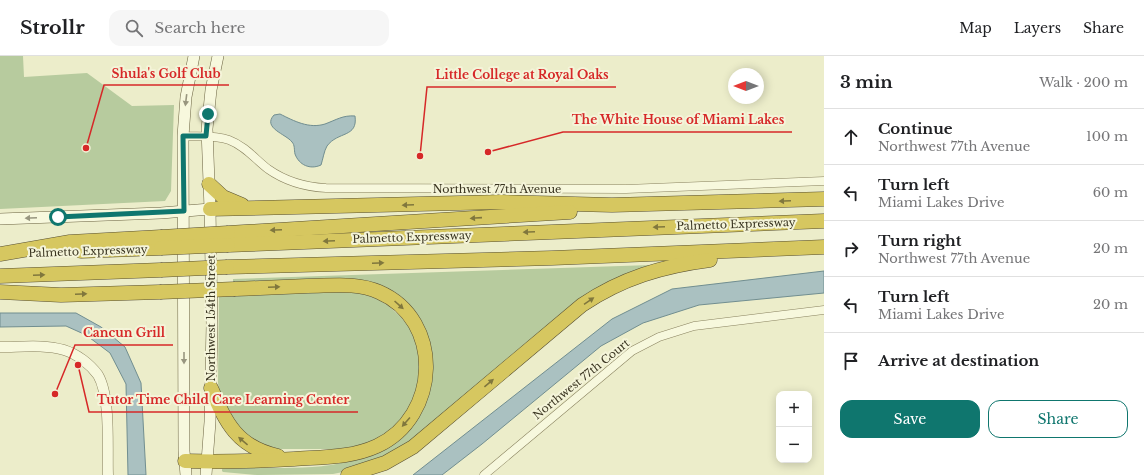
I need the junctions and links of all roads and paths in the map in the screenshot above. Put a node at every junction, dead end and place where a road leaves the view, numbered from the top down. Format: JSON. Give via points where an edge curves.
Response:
{"nodes":[{"id":1,"x":194,"y":56,"type":"edge"},
{"id":2,"x":218,"y":56,"type":"edge"},
{"id":3,"x":183,"y":136,"type":"junction"},
{"id":4,"x":206,"y":136,"type":"junction"},
{"id":5,"x":824,"y":182,"type":"edge"},
{"id":6,"x":209,"y":184,"type":"junction"},
{"id":7,"x":824,"y":199,"type":"edge"},
{"id":8,"x":612,"y":205,"type":"junction"},
{"id":9,"x":248,"y":208,"type":"junction"},
{"id":10,"x":210,"y":209,"type":"junction"},
{"id":11,"x":184,"y":211,"type":"junction"},
{"id":12,"x":0,"y":219,"type":"edge"},
{"id":13,"x":824,"y":220,"type":"edge"},
{"id":14,"x":824,"y":238,"type":"edge"},
{"id":15,"x":228,"y":239,"type":"junction"},
{"id":16,"x":824,"y":247,"type":"edge"},
{"id":17,"x":739,"y":251,"type":"junction"},
{"id":18,"x":0,"y":254,"type":"edge"},
{"id":19,"x":552,"y":258,"type":"junction"},
{"id":20,"x":0,"y":276,"type":"edge"},
{"id":21,"x":0,"y":292,"type":"edge"},
{"id":22,"x":824,"y":310,"type":"edge"},
{"id":23,"x":0,"y":347,"type":"edge"},
{"id":24,"x":211,"y":388,"type":"junction"},
{"id":25,"x":292,"y":459,"type":"junction"},
{"id":26,"x":185,"y":461,"type":"junction"},
{"id":27,"x":207,"y":468,"type":"edge"},
{"id":28,"x":490,"y":473,"type":"edge"},
{"id":29,"x":108,"y":475,"type":"edge"},
{"id":30,"x":186,"y":475,"type":"edge"},
{"id":31,"x":348,"y":475,"type":"edge"}],
"edges":[{"from":1,"to":3,"type":"main road","one_way":true,"via":[[186,97]]},
{"from":2,"to":4,"type":"main road","name":"Northwest 154th Street"},
{"from":3,"to":4,"type":"street","name":"Northwest 77th Avenue"},
{"from":3,"to":11,"type":"main road"},
{"from":4,"to":5,"type":"street","name":"Northwest 77th Avenue","via":[[236,143],[269,169],[287,179],[326,188],[626,189]]},
{"from":4,"to":6,"type":"main road","name":"Northwest 154th Street"},
{"from":6,"to":9,"type":"highway","via":[[222,197]]},
{"from":6,"to":10,"type":"main road","name":"Northwest 154th Street"},
{"from":7,"to":8,"type":"highway","one_way":true},
{"from":8,"to":9,"type":"highway","one_way":true,"via":[[501,202]]},
{"from":8,"to":15,"type":"highway","one_way":true,"via":[[593,211]]},
{"from":9,"to":10,"type":"highway"},
{"from":10,"to":11,"type":"main road"},
{"from":10,"to":24,"type":"main road","name":"Northwest 154th Street"},
{"from":11,"to":12,"type":"main road","one_way":true},
{"from":11,"to":26,"type":"main road","one_way":true},
{"from":13,"to":15,"type":"highway","name":"Palmetto Expressway","one_way":true},
{"from":14,"to":19,"type":"highway","via":[[596,248]]},
{"from":15,"to":18,"type":"highway","name":"Palmetto Expressway","bridge":true},
{"from":16,"to":17,"type":"highway","name":"Palmetto Expressway"},
{"from":17,"to":19,"type":"highway","name":"Palmetto Expressway"},
{"from":31,"to":17,"type":"highway","one_way":true,"via":[[385,463],[413,448],[599,294],[661,268],[719,259]]},
{"from":20,"to":19,"type":"highway","name":"Palmetto Expressway","one_way":true,"bridge":true},
{"from":21,"to":25,"type":"highway","one_way":true,"bridge":true,"via":[[61,295],[359,285],[399,303],[415,323],[424,343],[427,368],[422,395],[410,418],[396,434],[378,446],[358,453]]},
{"from":22,"to":28,"type":"street","name":"Northwest 77th Court","via":[[694,326],[659,337],[632,351]]},
{"from":23,"to":29,"type":"street","via":[[51,347],[76,355],[90,365],[98,376],[105,399]]},
{"from":25,"to":24,"type":"highway","one_way":true,"via":[[260,452],[239,438],[225,420]]},
{"from":24,"to":27,"type":"main road","name":"Northwest 154th Street"},
{"from":25,"to":27,"type":"highway"},
{"from":26,"to":27,"type":"highway"},
{"from":26,"to":30,"type":"main road"}]}
